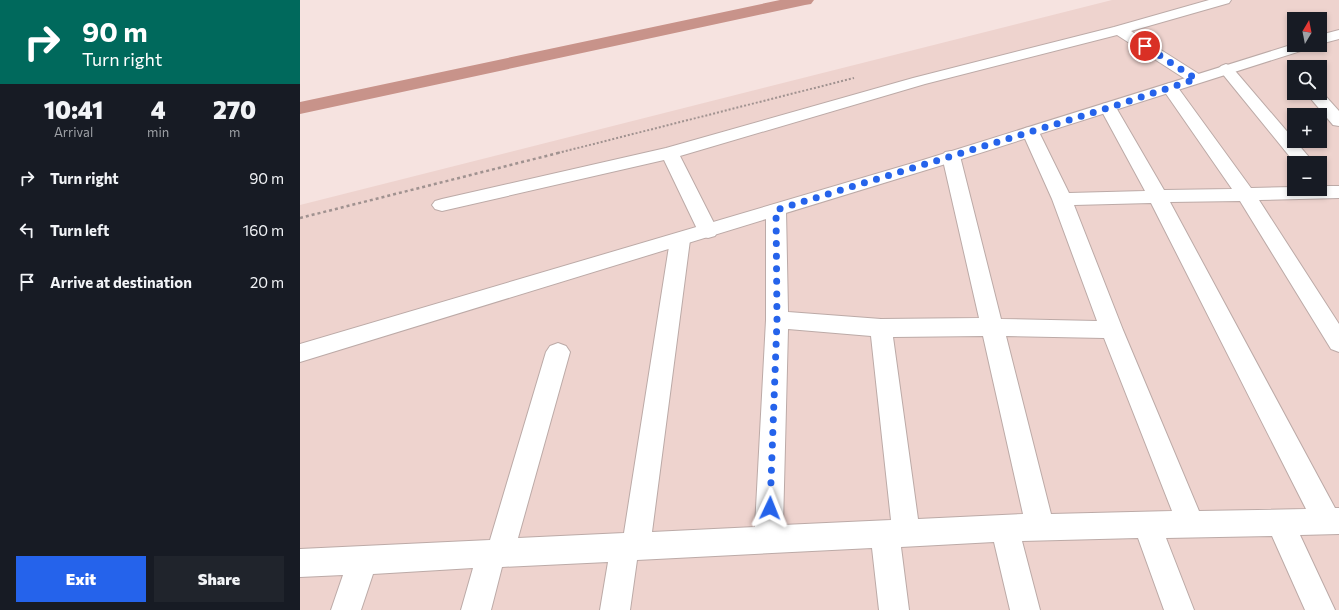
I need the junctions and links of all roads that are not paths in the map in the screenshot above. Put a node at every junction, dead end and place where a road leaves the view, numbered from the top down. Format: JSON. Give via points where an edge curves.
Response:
{"nodes":[{"id":1,"x":1224,"y":0,"type":"edge"},
{"id":2,"x":1119,"y":30,"type":"junction"},
{"id":3,"x":1339,"y":34,"type":"edge"},
{"id":4,"x":1327,"y":38,"type":"edge"},
{"id":5,"x":1287,"y":50,"type":"edge"},
{"id":6,"x":1226,"y":69,"type":"junction"},
{"id":7,"x":1196,"y":79,"type":"junction"},
{"id":8,"x":1170,"y":88,"type":"junction"},
{"id":9,"x":1320,"y":100,"type":"edge"},
{"id":10,"x":1108,"y":108,"type":"junction"},
{"id":11,"x":1339,"y":121,"type":"edge"},
{"id":12,"x":1031,"y":132,"type":"junction"},
{"id":13,"x":670,"y":153,"type":"junction"},
{"id":14,"x":951,"y":156,"type":"junction"},
{"id":15,"x":1299,"y":156,"type":"edge"},
{"id":16,"x":1332,"y":193,"type":"edge"},
{"id":17,"x":1246,"y":195,"type":"junction"},
{"id":18,"x":1158,"y":197,"type":"junction"},
{"id":19,"x":1062,"y":198,"type":"junction"},
{"id":20,"x":442,"y":205,"type":"dead end"},
{"id":21,"x":776,"y":210,"type":"junction"},
{"id":22,"x":708,"y":231,"type":"junction"},
{"id":23,"x":680,"y":240,"type":"junction"},
{"id":24,"x":777,"y":320,"type":"junction"},
{"id":25,"x":991,"y":327,"type":"junction"},
{"id":26,"x":881,"y":328,"type":"junction"},
{"id":27,"x":1112,"y":330,"type":"junction"},
{"id":28,"x":1339,"y":342,"type":"edge"},
{"id":29,"x":558,"y":352,"type":"dead end"},
{"id":30,"x":300,"y":354,"type":"edge"},
{"id":31,"x":1333,"y":521,"type":"edge"},
{"id":32,"x":1280,"y":522,"type":"junction"},
{"id":33,"x":1191,"y":524,"type":"junction"},
{"id":34,"x":1147,"y":525,"type":"junction"},
{"id":35,"x":1040,"y":527,"type":"junction"},
{"id":36,"x":1005,"y":528,"type":"junction"},
{"id":37,"x":896,"y":533,"type":"junction"},
{"id":38,"x":768,"y":540,"type":"junction"},
{"id":39,"x":631,"y":547,"type":"junction"},
{"id":40,"x":495,"y":553,"type":"junction"},
{"id":41,"x":362,"y":560,"type":"junction"},
{"id":42,"x":300,"y":563,"type":"edge"},
{"id":43,"x":346,"y":610,"type":"edge"},
{"id":44,"x":476,"y":610,"type":"edge"},
{"id":45,"x":615,"y":610,"type":"edge"},
{"id":46,"x":894,"y":610,"type":"edge"},
{"id":47,"x":1025,"y":610,"type":"edge"},
{"id":48,"x":1179,"y":610,"type":"edge"},
{"id":49,"x":1320,"y":610,"type":"edge"}],
"edges":[{"from":1,"to":2,"type":"street"},
{"from":2,"to":7,"type":"street"},
{"from":2,"to":13,"type":"street","via":[[919,81]]},
{"from":3,"to":4,"type":"street"},
{"from":5,"to":6,"type":"street"},
{"from":6,"to":7,"type":"street"},
{"from":6,"to":15,"type":"street"},
{"from":7,"to":8,"type":"street"},
{"from":8,"to":10,"type":"street"},
{"from":8,"to":17,"type":"street"},
{"from":9,"to":11,"type":"street"},
{"from":10,"to":12,"type":"street"},
{"from":10,"to":18,"type":"street"},
{"from":12,"to":14,"type":"street"},
{"from":12,"to":19,"type":"street"},
{"from":13,"to":20,"type":"street"},
{"from":13,"to":22,"type":"street"},
{"from":14,"to":21,"type":"street"},
{"from":14,"to":25,"type":"street"},
{"from":16,"to":17,"type":"street"},
{"from":17,"to":18,"type":"street"},
{"from":17,"to":28,"type":"street"},
{"from":18,"to":19,"type":"street"},
{"from":18,"to":31,"type":"street"},
{"from":19,"to":27,"type":"street"},
{"from":21,"to":22,"type":"street"},
{"from":21,"to":24,"type":"street"},
{"from":22,"to":23,"type":"street"},
{"from":23,"to":30,"type":"street"},
{"from":23,"to":39,"type":"street"},
{"from":24,"to":26,"type":"street"},
{"from":24,"to":38,"type":"street"},
{"from":25,"to":26,"type":"street"},
{"from":25,"to":27,"type":"street"},
{"from":25,"to":35,"type":"street"},
{"from":26,"to":37,"type":"street"},
{"from":27,"to":33,"type":"street"},
{"from":29,"to":40,"type":"street"},
{"from":31,"to":32,"type":"street"},
{"from":32,"to":33,"type":"street"},
{"from":32,"to":49,"type":"street"},
{"from":33,"to":34,"type":"street"},
{"from":34,"to":35,"type":"street"},
{"from":34,"to":48,"type":"street"},
{"from":35,"to":36,"type":"street"},
{"from":36,"to":37,"type":"street"},
{"from":36,"to":47,"type":"street"},
{"from":37,"to":38,"type":"street"},
{"from":37,"to":46,"type":"street"},
{"from":38,"to":39,"type":"street"},
{"from":39,"to":40,"type":"street"},
{"from":39,"to":45,"type":"street"},
{"from":40,"to":41,"type":"street"},
{"from":40,"to":44,"type":"street"},
{"from":41,"to":42,"type":"street"},
{"from":41,"to":43,"type":"street"}]}
